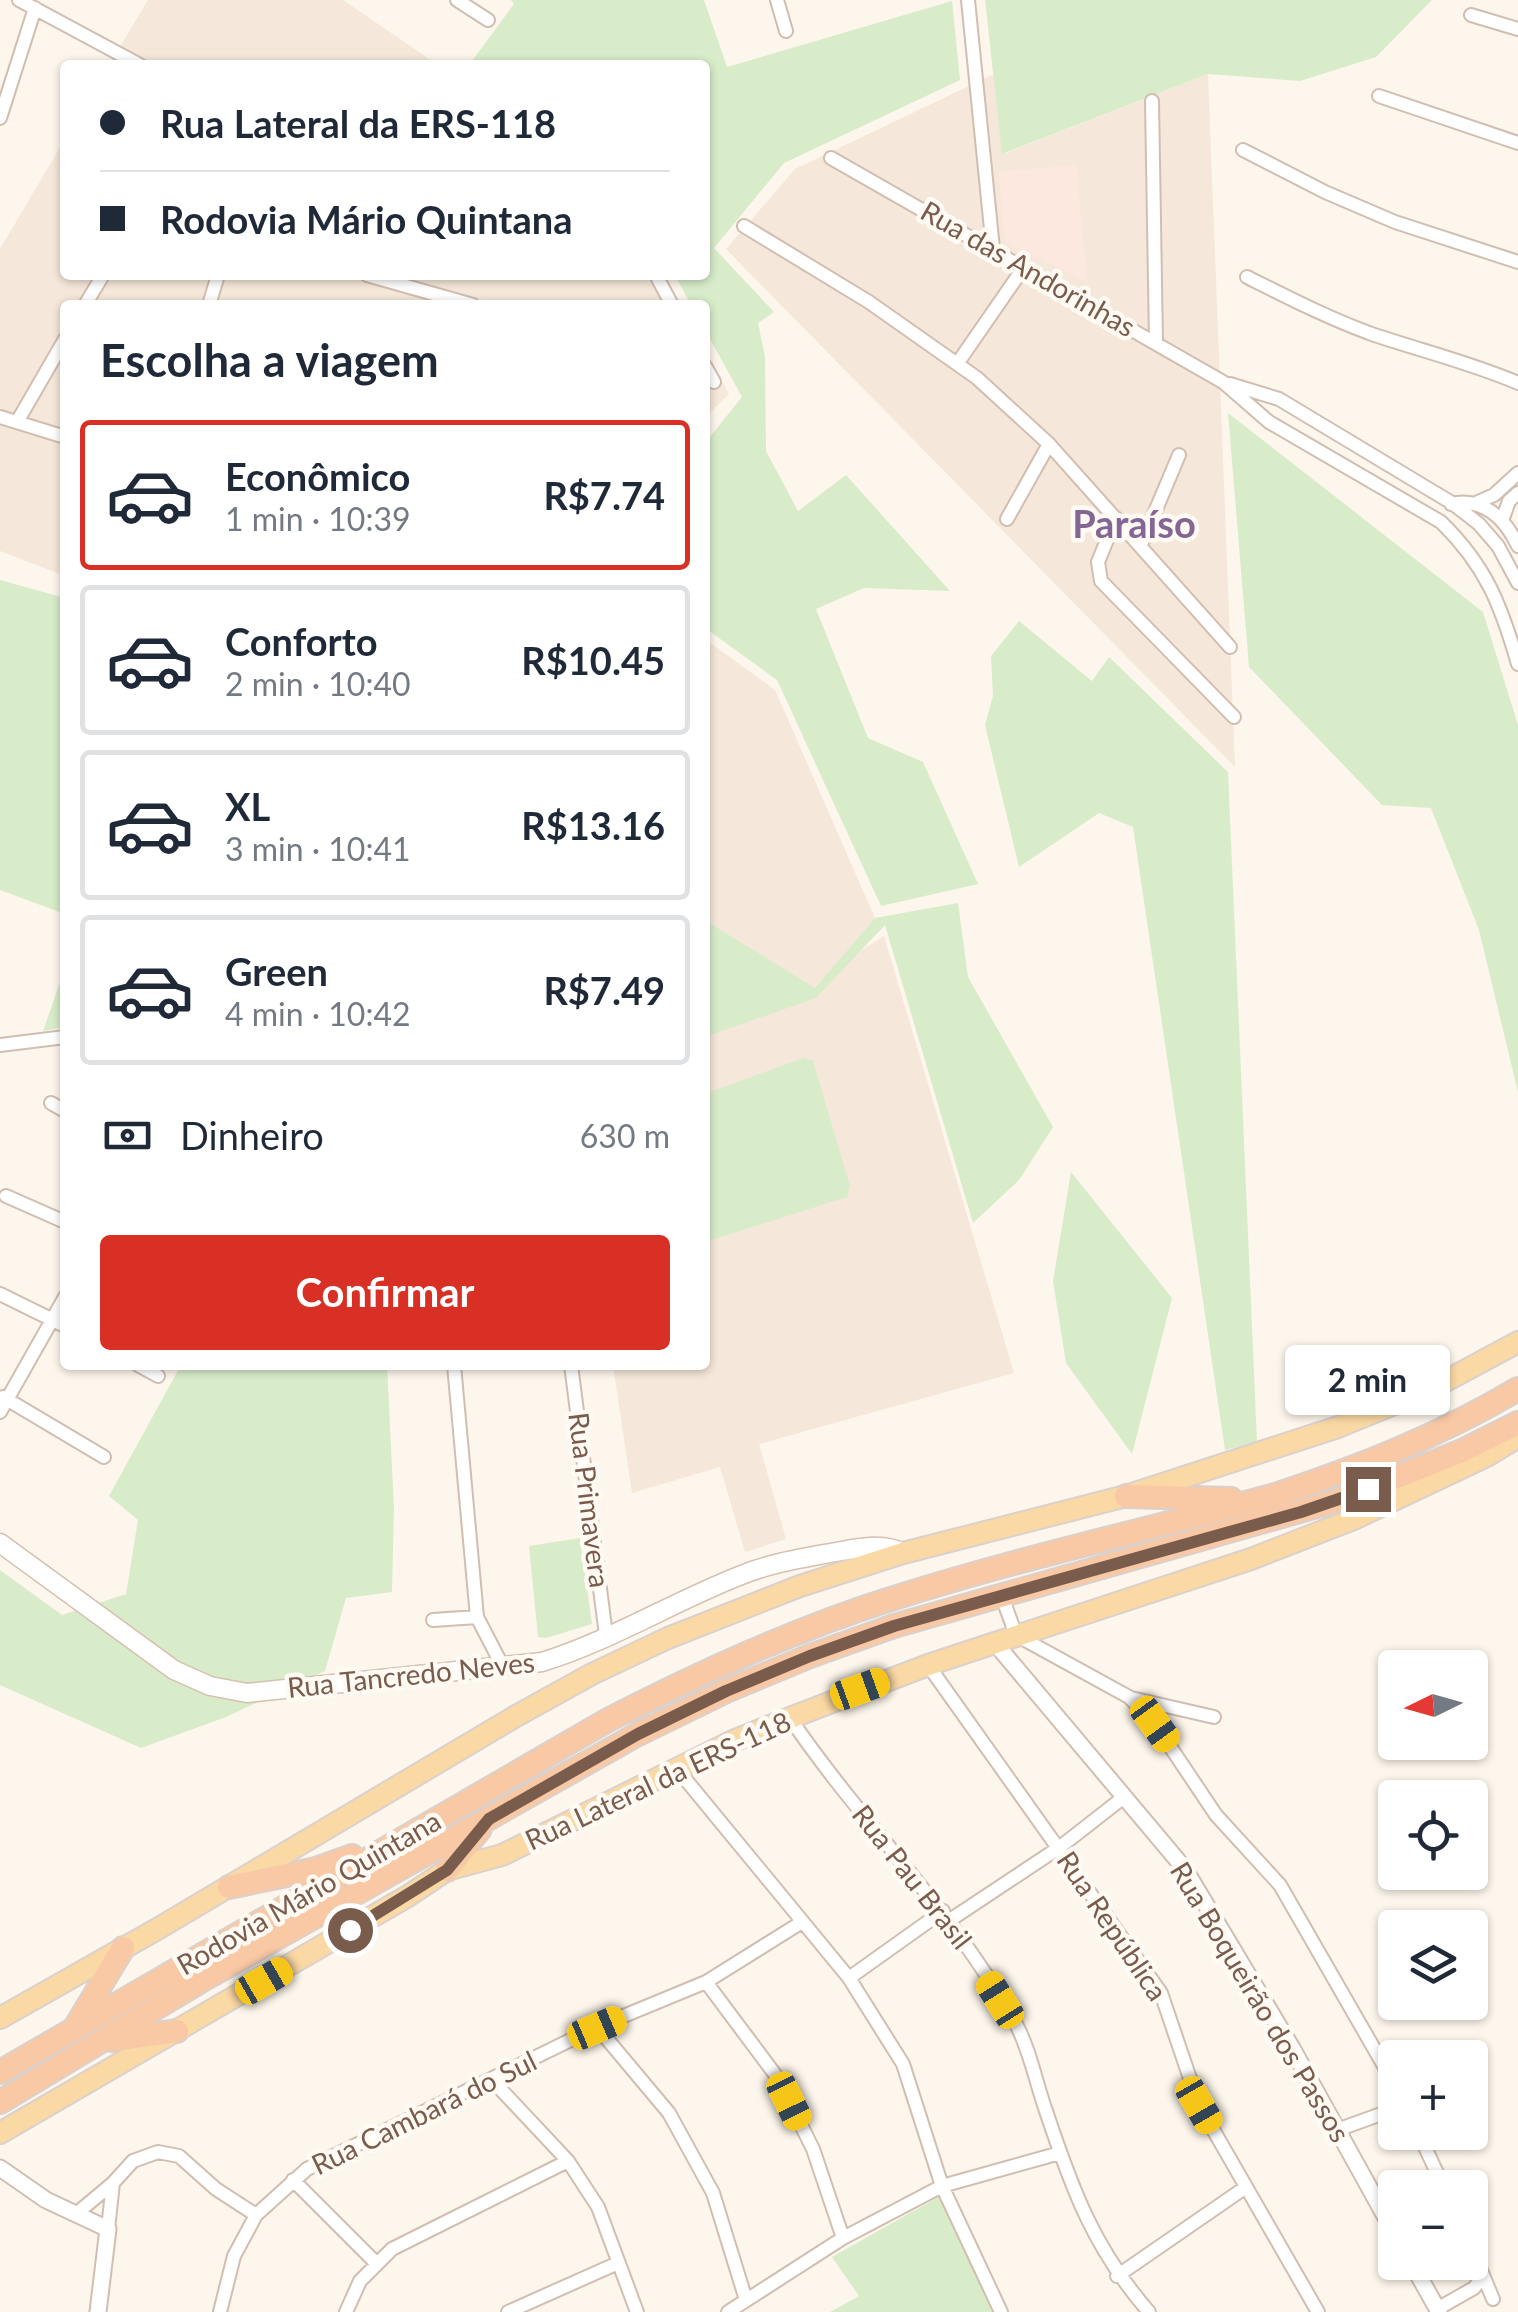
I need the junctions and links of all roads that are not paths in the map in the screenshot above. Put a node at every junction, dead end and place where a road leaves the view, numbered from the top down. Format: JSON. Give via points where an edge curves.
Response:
{"nodes":[{"id":1,"x":20,"y":0,"type":"edge"},
{"id":2,"x":457,"y":0,"type":"edge"},
{"id":3,"x":776,"y":0,"type":"edge"},
{"id":4,"x":968,"y":0,"type":"edge"},
{"id":5,"x":36,"y":8,"type":"junction"},
{"id":6,"x":1471,"y":14,"type":"dead end"},
{"id":7,"x":488,"y":20,"type":"dead end"},
{"id":8,"x":1518,"y":28,"type":"edge"},
{"id":9,"x":786,"y":31,"type":"dead end"},
{"id":10,"x":131,"y":60,"type":"edge"},
{"id":11,"x":1379,"y":96,"type":"dead end"},
{"id":12,"x":1152,"y":102,"type":"dead end"},
{"id":13,"x":0,"y":118,"type":"edge"},
{"id":14,"x":1518,"y":143,"type":"edge"},
{"id":15,"x":1243,"y":150,"type":"dead end"},
{"id":16,"x":831,"y":158,"type":"dead end"},
{"id":17,"x":744,"y":226,"type":"dead end"},
{"id":18,"x":992,"y":249,"type":"junction"},
{"id":19,"x":1518,"y":262,"type":"edge"},
{"id":20,"x":1024,"y":267,"type":"junction"},
{"id":21,"x":1247,"y":277,"type":"dead end"},
{"id":22,"x":401,"y":280,"type":"edge"},
{"id":23,"x":457,"y":300,"type":"edge"},
{"id":24,"x":1156,"y":343,"type":"junction"},
{"id":25,"x":60,"y":347,"type":"edge"},
{"id":26,"x":956,"y":364,"type":"junction"},
{"id":27,"x":710,"y":375,"type":"edge"},
{"id":28,"x":714,"y":382,"type":"dead end"},
{"id":29,"x":1223,"y":382,"type":"junction"},
{"id":30,"x":1518,"y":383,"type":"edge"},
{"id":31,"x":0,"y":417,"type":"edge"},
{"id":32,"x":16,"y":422,"type":"junction"},
{"id":33,"x":60,"y":435,"type":"edge"},
{"id":34,"x":1049,"y":444,"type":"junction"},
{"id":35,"x":1179,"y":455,"type":"dead end"},
{"id":36,"x":1518,"y":472,"type":"edge"},
{"id":37,"x":1518,"y":493,"type":"edge"},
{"id":38,"x":1476,"y":502,"type":"junction"},
{"id":39,"x":1452,"y":504,"type":"junction"},
{"id":40,"x":1116,"y":518,"type":"junction"},
{"id":41,"x":1007,"y":519,"type":"dead end"},
{"id":42,"x":1502,"y":521,"type":"junction"},
{"id":43,"x":1442,"y":522,"type":"junction"},
{"id":44,"x":1141,"y":545,"type":"junction"},
{"id":45,"x":1518,"y":546,"type":"edge"},
{"id":46,"x":1518,"y":580,"type":"edge"},
{"id":47,"x":1230,"y":647,"type":"dead end"},
{"id":48,"x":1518,"y":664,"type":"edge"},
{"id":49,"x":1234,"y":717,"type":"dead end"},
{"id":50,"x":60,"y":1038,"type":"edge"},
{"id":51,"x":0,"y":1045,"type":"edge"},
{"id":52,"x":51,"y":1103,"type":"dead end"},
{"id":53,"x":60,"y":1108,"type":"edge"},
{"id":54,"x":6,"y":1196,"type":"dead end"},
{"id":55,"x":60,"y":1220,"type":"edge"},
{"id":56,"x":0,"y":1294,"type":"edge"},
{"id":57,"x":59,"y":1323,"type":"edge"},
{"id":58,"x":1518,"y":1342,"type":"edge"},
{"id":59,"x":147,"y":1370,"type":"edge"},
{"id":60,"x":454,"y":1370,"type":"edge"},
{"id":61,"x":572,"y":1370,"type":"edge"},
{"id":62,"x":158,"y":1376,"type":"dead end"},
{"id":63,"x":1518,"y":1389,"type":"edge"},
{"id":64,"x":2,"y":1402,"type":"edge"},
{"id":65,"x":1518,"y":1423,"type":"edge"},
{"id":66,"x":1518,"y":1437,"type":"edge"},
{"id":67,"x":104,"y":1457,"type":"dead end"},
{"id":68,"x":1126,"y":1496,"type":"junction"},
{"id":69,"x":1259,"y":1500,"type":"junction"},
{"id":70,"x":0,"y":1543,"type":"edge"},
{"id":71,"x":904,"y":1553,"type":"junction"},
{"id":72,"x":785,"y":1561,"type":"junction"},
{"id":73,"x":800,"y":1586,"type":"junction"},
{"id":74,"x":1001,"y":1594,"type":"junction"},
{"id":75,"x":477,"y":1617,"type":"junction"},
{"id":76,"x":433,"y":1620,"type":"dead end"},
{"id":77,"x":1016,"y":1635,"type":"junction"},
{"id":78,"x":606,"y":1636,"type":"junction"},
{"id":79,"x":994,"y":1644,"type":"junction"},
{"id":80,"x":928,"y":1665,"type":"junction"},
{"id":81,"x":503,"y":1666,"type":"junction"},
{"id":82,"x":1129,"y":1697,"type":"junction"},
{"id":83,"x":1214,"y":1717,"type":"dead end"},
{"id":84,"x":790,"y":1718,"type":"junction"},
{"id":85,"x":677,"y":1769,"type":"junction"},
{"id":86,"x":1124,"y":1797,"type":"junction"},
{"id":87,"x":489,"y":1819,"type":"junction"},
{"id":88,"x":407,"y":1836,"type":"junction"},
{"id":89,"x":1060,"y":1847,"type":"junction"},
{"id":90,"x":447,"y":1870,"type":"junction"},
{"id":91,"x":229,"y":1887,"type":"junction"},
{"id":92,"x":946,"y":1915,"type":"junction"},
{"id":93,"x":802,"y":1922,"type":"junction"},
{"id":94,"x":124,"y":1948,"type":"junction"},
{"id":95,"x":849,"y":1978,"type":"junction"},
{"id":96,"x":706,"y":1982,"type":"junction"},
{"id":97,"x":0,"y":2018,"type":"edge"},
{"id":98,"x":75,"y":2028,"type":"junction"},
{"id":99,"x":597,"y":2028,"type":"junction"},
{"id":100,"x":177,"y":2030,"type":"junction"},
{"id":101,"x":100,"y":2042,"type":"junction"},
{"id":102,"x":1378,"y":2055,"type":"edge"},
{"id":103,"x":0,"y":2072,"type":"edge"},
{"id":104,"x":490,"y":2080,"type":"junction"},
{"id":105,"x":0,"y":2102,"type":"edge"},
{"id":106,"x":1378,"y":2115,"type":"edge"},
{"id":107,"x":1337,"y":2130,"type":"junction"},
{"id":108,"x":0,"y":2132,"type":"edge"},
{"id":109,"x":1060,"y":2153,"type":"junction"},
{"id":110,"x":568,"y":2161,"type":"junction"},
{"id":111,"x":0,"y":2168,"type":"edge"},
{"id":112,"x":294,"y":2180,"type":"junction"},
{"id":113,"x":113,"y":2183,"type":"junction"},
{"id":114,"x":942,"y":2186,"type":"junction"},
{"id":115,"x":1246,"y":2186,"type":"junction"},
{"id":116,"x":1378,"y":2204,"type":"edge"},
{"id":117,"x":76,"y":2214,"type":"junction"},
{"id":118,"x":256,"y":2215,"type":"junction"},
{"id":119,"x":108,"y":2229,"type":"junction"},
{"id":120,"x":843,"y":2238,"type":"junction"},
{"id":121,"x":618,"y":2262,"type":"junction"},
{"id":122,"x":376,"y":2263,"type":"junction"},
{"id":123,"x":1118,"y":2276,"type":"junction"},
{"id":124,"x":1421,"y":2280,"type":"edge"},
{"id":125,"x":1480,"y":2280,"type":"edge"},
{"id":126,"x":1485,"y":2280,"type":"edge"},
{"id":127,"x":1493,"y":2299,"type":"dead end"},
{"id":128,"x":746,"y":2300,"type":"junction"},
{"id":129,"x":1438,"y":2310,"type":"edge"},
{"id":130,"x":98,"y":2312,"type":"edge"},
{"id":131,"x":220,"y":2312,"type":"edge"},
{"id":132,"x":346,"y":2312,"type":"edge"},
{"id":133,"x":508,"y":2312,"type":"edge"},
{"id":134,"x":637,"y":2312,"type":"edge"},
{"id":135,"x":728,"y":2312,"type":"edge"},
{"id":136,"x":1001,"y":2312,"type":"edge"},
{"id":137,"x":1149,"y":2312,"type":"edge"},
{"id":138,"x":1318,"y":2312,"type":"edge"}],
"edges":[{"from":1,"to":5,"type":"street"},
{"from":2,"to":7,"type":"street"},
{"from":3,"to":9,"type":"street"},
{"from":4,"to":18,"type":"street"},
{"from":5,"to":10,"type":"street"},
{"from":5,"to":13,"type":"street"},
{"from":6,"to":8,"type":"street"},
{"from":11,"to":14,"type":"street"},
{"from":12,"to":24,"type":"street"},
{"from":15,"to":19,"type":"street","via":[[1395,222]]},
{"from":16,"to":18,"type":"street","name":"Rua das Andorinhas"},
{"from":17,"to":26,"type":"street"},
{"from":18,"to":20,"type":"street","name":"Rua das Andorinhas"},
{"from":20,"to":24,"type":"street","name":"Rua das Andorinhas"},
{"from":20,"to":26,"type":"street"},
{"from":21,"to":30,"type":"street","via":[[1370,333]]},
{"from":22,"to":23,"type":"street"},
{"from":24,"to":29,"type":"street","name":"Rua das Andorinhas"},
{"from":25,"to":32,"type":"street"},
{"from":26,"to":34,"type":"street"},
{"from":27,"to":28,"type":"street"},
{"from":29,"to":39,"type":"street","via":[[1279,399]]},
{"from":29,"to":43,"type":"street","via":[[1269,422]]},
{"from":31,"to":32,"type":"street"},
{"from":32,"to":33,"type":"street"},
{"from":34,"to":40,"type":"street"},
{"from":34,"to":41,"type":"street"},
{"from":35,"to":44,"type":"street"},
{"from":36,"to":38,"type":"street"},
{"from":37,"to":42,"type":"street"},
{"from":38,"to":39,"type":"street"},
{"from":38,"to":42,"type":"street"},
{"from":39,"to":43,"type":"street"},
{"from":39,"to":46,"type":"street","via":[[1479,524]]},
{"from":40,"to":44,"type":"street"},
{"from":40,"to":49,"type":"street","via":[[1098,562],[1101,581]]},
{"from":42,"to":45,"type":"street"},
{"from":43,"to":48,"type":"street","via":[[1493,587]]},
{"from":44,"to":47,"type":"street"},
{"from":50,"to":51,"type":"street"},
{"from":52,"to":53,"type":"street"},
{"from":54,"to":55,"type":"street"},
{"from":56,"to":57,"type":"street"},
{"from":57,"to":64,"type":"street"},
{"from":58,"to":68,"type":"main road","via":[[1427,1392],[1338,1427]]},
{"from":59,"to":62,"type":"street"},
{"from":60,"to":75,"type":"street"},
{"from":61,"to":78,"type":"street","name":"Rua Primavera"},
{"from":63,"to":69,"type":"highway","name":"Rodovia Mário Quintana","via":[[1403,1450]]},
{"from":64,"to":67,"type":"street"},
{"from":65,"to":74,"type":"highway","name":"Rodovia Mário Quintana","via":[[1342,1499]]},
{"from":66,"to":77,"type":"main road","name":"Rua Lateral da ERS-118","via":[[1356,1518]]},
{"from":68,"to":69,"type":"highway"},
{"from":68,"to":71,"type":"main road"},
{"from":69,"to":88,"type":"highway","name":"Rodovia Mário Quintana","via":[[938,1584],[799,1632],[608,1720]]},
{"from":70,"to":81,"type":"main road","name":"Rua Tancredo Neves","via":[[174,1670],[210,1686],[247,1693]]},
{"from":71,"to":72,"type":"main road","name":"Rua Tancredo Neves","via":[[872,1547]]},
{"from":71,"to":73,"type":"main road"},
{"from":72,"to":73,"type":"main road"},
{"from":72,"to":78,"type":"main road","name":"Rua Tancredo Neves"},
{"from":73,"to":91,"type":"main road","via":[[592,1674]]},
{"from":74,"to":77,"type":"street"},
{"from":74,"to":87,"type":"highway","name":"Rodovia Mário Quintana","via":[[861,1638],[726,1691]]},
{"from":75,"to":76,"type":"street"},
{"from":75,"to":81,"type":"street"},
{"from":77,"to":79,"type":"main road","name":"Rua Lateral da ERS-118"},
{"from":77,"to":82,"type":"street"},
{"from":78,"to":81,"type":"main road","name":"Rua Tancredo Neves","via":[[542,1662]]},
{"from":79,"to":80,"type":"main road","name":"Rua Lateral da ERS-118"},
{"from":79,"to":86,"type":"street","name":"Rua Boqueirão dos Passos"},
{"from":80,"to":84,"type":"main road","name":"Rua Lateral da ERS-118"},
{"from":80,"to":89,"type":"street","name":"Rua República"},
{"from":82,"to":83,"type":"street"},
{"from":82,"to":102,"type":"street","via":[[1216,1815],[1280,1885]]},
{"from":84,"to":85,"type":"main road","name":"Rua Lateral da ERS-118"},
{"from":84,"to":92,"type":"street","name":"Rua Pau Brasil"},
{"from":85,"to":90,"type":"main road","name":"Rua Lateral da ERS-118","via":[[502,1856]]},
{"from":85,"to":93,"type":"street"},
{"from":86,"to":89,"type":"street"},
{"from":86,"to":107,"type":"street","name":"Rua Boqueirão dos Passos","via":[[1184,1868]]},
{"from":87,"to":90,"type":"highway"},
{"from":87,"to":101,"type":"highway","name":"Rodovia Mário Quintana"},
{"from":88,"to":91,"type":"highway","via":[[316,1868]]},
{"from":88,"to":98,"type":"highway","name":"Rodovia Mário Quintana"},
{"from":89,"to":92,"type":"street"},
{"from":89,"to":115,"type":"street","name":"Rua República","via":[[1161,1993],[1199,2105]]},
{"from":90,"to":100,"type":"main road","name":"Rua Lateral da ERS-118"},
{"from":91,"to":94,"type":"main road"},
{"from":92,"to":95,"type":"street"},
{"from":92,"to":109,"type":"street","name":"Rua Pau Brasil","via":[[1018,2027]]},
{"from":93,"to":95,"type":"street"},
{"from":93,"to":96,"type":"street","name":"Rua Cambará do Sul"},
{"from":94,"to":97,"type":"main road"},
{"from":94,"to":98,"type":"highway"},
{"from":95,"to":114,"type":"street","via":[[903,2064]]},
{"from":96,"to":99,"type":"street","name":"Rua Cambará do Sul"},
{"from":96,"to":120,"type":"street","via":[[778,2077],[813,2149]]},
{"from":98,"to":103,"type":"highway","name":"Rodovia Mário Quintana"},
{"from":99,"to":104,"type":"street","name":"Rua Cambará do Sul"},
{"from":99,"to":128,"type":"street","via":[[669,2113],[713,2194]]},
{"from":100,"to":101,"type":"highway"},
{"from":100,"to":108,"type":"main road","name":"Rua Lateral da ERS-118"},
{"from":101,"to":105,"type":"highway","name":"Rodovia Mário Quintana"},
{"from":104,"to":110,"type":"street"},
{"from":104,"to":112,"type":"street","name":"Rua Cambará do Sul","via":[[322,2160]]},
{"from":106,"to":107,"type":"street"},
{"from":107,"to":116,"type":"street","name":"Rua Boqueirão dos Passos"},
{"from":109,"to":114,"type":"street"},
{"from":109,"to":123,"type":"street","name":"Rua Pau Brasil"},
{"from":110,"to":121,"type":"street","via":[[598,2207]]},
{"from":110,"to":122,"type":"street"},
{"from":111,"to":117,"type":"street"},
{"from":112,"to":118,"type":"street","name":"Rua Cambará do Sul"},
{"from":112,"to":122,"type":"street"},
{"from":113,"to":117,"type":"street"},
{"from":113,"to":118,"type":"street","via":[[144,2154],[168,2152]]},
{"from":113,"to":119,"type":"street"},
{"from":114,"to":120,"type":"street"},
{"from":114,"to":136,"type":"street"},
{"from":115,"to":123,"type":"street"},
{"from":115,"to":138,"type":"street","name":"Rua República"},
{"from":117,"to":119,"type":"street"},
{"from":118,"to":131,"type":"street","name":"Rua Cambará do Sul","via":[[234,2256]]},
{"from":119,"to":130,"type":"street"},
{"from":120,"to":128,"type":"street"},
{"from":121,"to":133,"type":"street"},
{"from":121,"to":134,"type":"street"},
{"from":122,"to":132,"type":"street"},
{"from":123,"to":137,"type":"street","name":"Rua Pau Brasil"},
{"from":124,"to":129,"type":"street"},
{"from":125,"to":129,"type":"street"},
{"from":126,"to":127,"type":"street"},
{"from":128,"to":135,"type":"street"}]}
